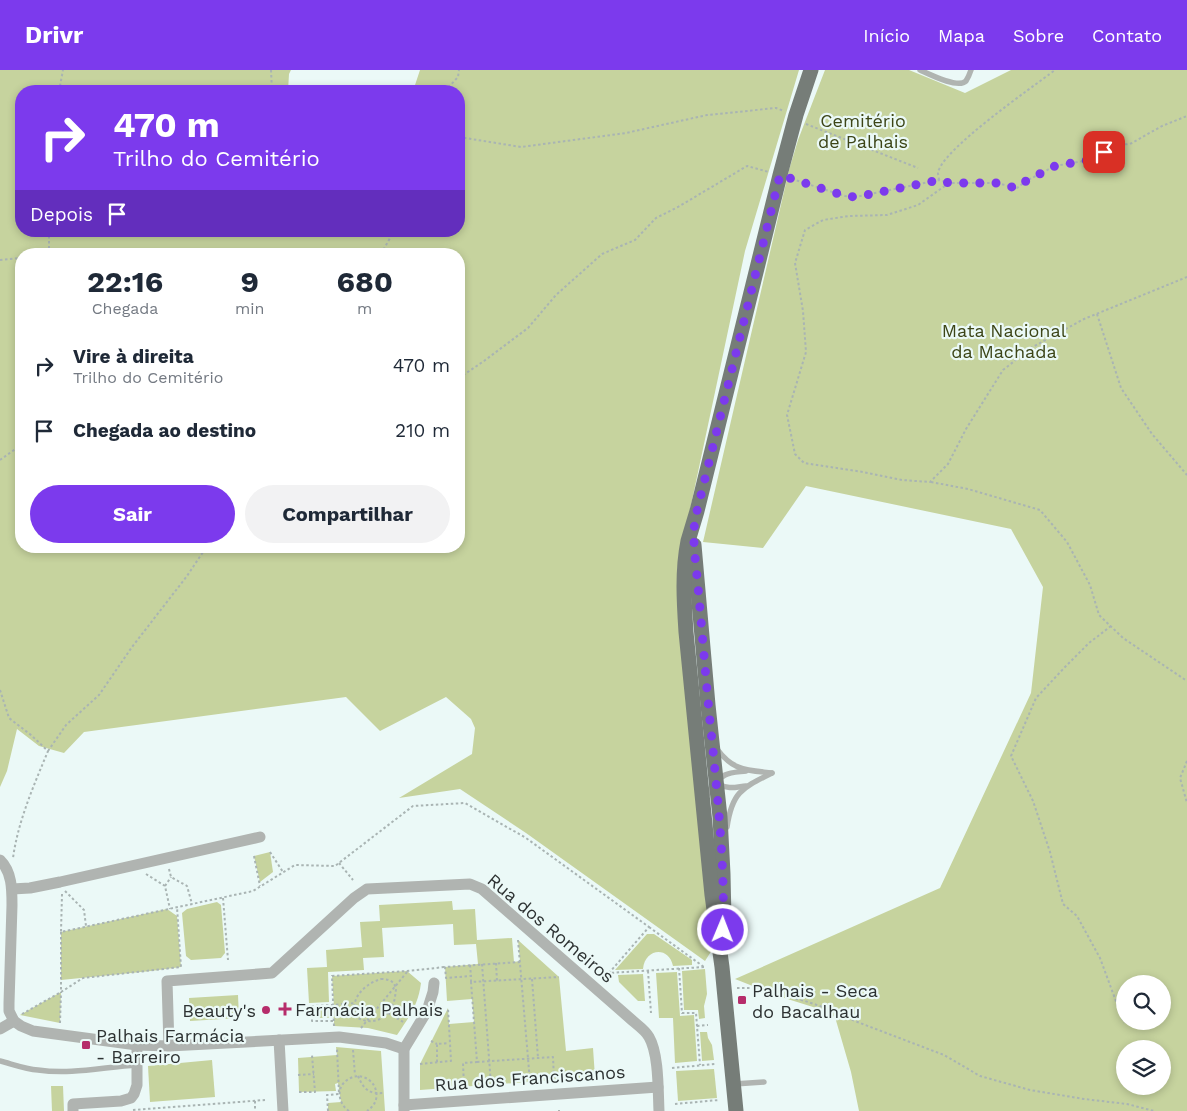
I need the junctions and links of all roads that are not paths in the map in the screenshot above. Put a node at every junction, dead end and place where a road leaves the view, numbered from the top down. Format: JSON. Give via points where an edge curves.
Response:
{"nodes":[{"id":1,"x":811,"y":70,"type":"edge"},
{"id":2,"x":920,"y":70,"type":"edge"},
{"id":3,"x":971,"y":70,"type":"edge"},
{"id":4,"x":697,"y":511,"type":"junction"},
{"id":5,"x":696,"y":736,"type":"junction"},
{"id":6,"x":712,"y":742,"type":"junction"},
{"id":7,"x":753,"y":771,"type":"junction"},
{"id":8,"x":716,"y":782,"type":"junction"},
{"id":9,"x":747,"y":786,"type":"junction"},
{"id":10,"x":703,"y":805,"type":"junction"},
{"id":11,"x":260,"y":837,"type":"dead end"},
{"id":12,"x":3,"y":865,"type":"edge"},
{"id":13,"x":723,"y":874,"type":"junction"},
{"id":14,"x":12,"y":889,"type":"junction"},
{"id":15,"x":722,"y":967,"type":"junction"},
{"id":16,"x":434,"y":983,"type":"dead end"},
{"id":17,"x":17,"y":1018,"type":"junction"},
{"id":18,"x":0,"y":1029,"type":"edge"},
{"id":19,"x":278,"y":1040,"type":"junction"},
{"id":20,"x":136,"y":1045,"type":"junction"},
{"id":21,"x":169,"y":1046,"type":"junction"},
{"id":22,"x":404,"y":1049,"type":"junction"},
{"id":23,"x":0,"y":1060,"type":"edge"},
{"id":24,"x":137,"y":1065,"type":"junction"},
{"id":25,"x":764,"y":1082,"type":"dead end"},
{"id":26,"x":734,"y":1084,"type":"junction"},
{"id":27,"x":658,"y":1087,"type":"junction"},
{"id":28,"x":404,"y":1108,"type":"edge"},
{"id":29,"x":73,"y":1111,"type":"edge"},
{"id":30,"x":283,"y":1111,"type":"edge"},
{"id":31,"x":659,"y":1111,"type":"edge"},
{"id":32,"x":736,"y":1111,"type":"edge"}],
"edges":[{"from":1,"to":4,"type":"main road","via":[[780,175]]},
{"from":2,"to":3,"type":"lane","via":[[958,84],[967,80]]},
{"from":4,"to":5,"type":"main road","via":[[688,542],[684,593]]},
{"from":4,"to":6,"type":"main road","via":[[694,547]]},
{"from":5,"to":8,"type":"lane","via":[[709,774]]},
{"from":5,"to":10,"type":"main road"},
{"from":6,"to":7,"type":"lane","via":[[733,766]]},
{"from":6,"to":8,"type":"main road"},
{"from":7,"to":8,"type":"lane","via":[[725,775]]},
{"from":7,"to":9,"type":"lane","via":[[772,773]]},
{"from":8,"to":9,"type":"lane","via":[[730,788]]},
{"from":8,"to":10,"type":"lane"},
{"from":8,"to":13,"type":"main road"},
{"from":9,"to":13,"type":"lane","via":[[730,809]]},
{"from":10,"to":15,"type":"main road"},
{"from":11,"to":14,"type":"street","via":[[52,884]]},
{"from":12,"to":14,"type":"street"},
{"from":13,"to":15,"type":"main road"},
{"from":14,"to":17,"type":"street","via":[[9,1011]]},
{"from":15,"to":26,"type":"main road"},
{"from":16,"to":22,"type":"street","via":[[427,1011]]},
{"from":17,"to":18,"type":"street"},
{"from":17,"to":20,"type":"street","via":[[21,1026],[33,1030]]},
{"from":19,"to":21,"type":"street"},
{"from":19,"to":22,"type":"street","via":[[339,1037],[386,1043]]},
{"from":19,"to":30,"type":"street"},
{"from":20,"to":21,"type":"street"},
{"from":20,"to":24,"type":"street"},
{"from":21,"to":27,"type":"street","name":"Rua dos Romeiros","via":[[167,981],[272,973],[367,889],[470,884],[482,889],[649,1036]]},
{"from":22,"to":28,"type":"street"},
{"from":23,"to":24,"type":"lane","via":[[61,1072]]},
{"from":24,"to":29,"type":"street","via":[[137,1086],[131,1098],[73,1104]]},
{"from":25,"to":26,"type":"lane"},
{"from":26,"to":32,"type":"main road"},
{"from":27,"to":28,"type":"street","name":"Rua dos Franciscanos"},
{"from":27,"to":31,"type":"street","name":"Rua dos Romeiros"}]}
